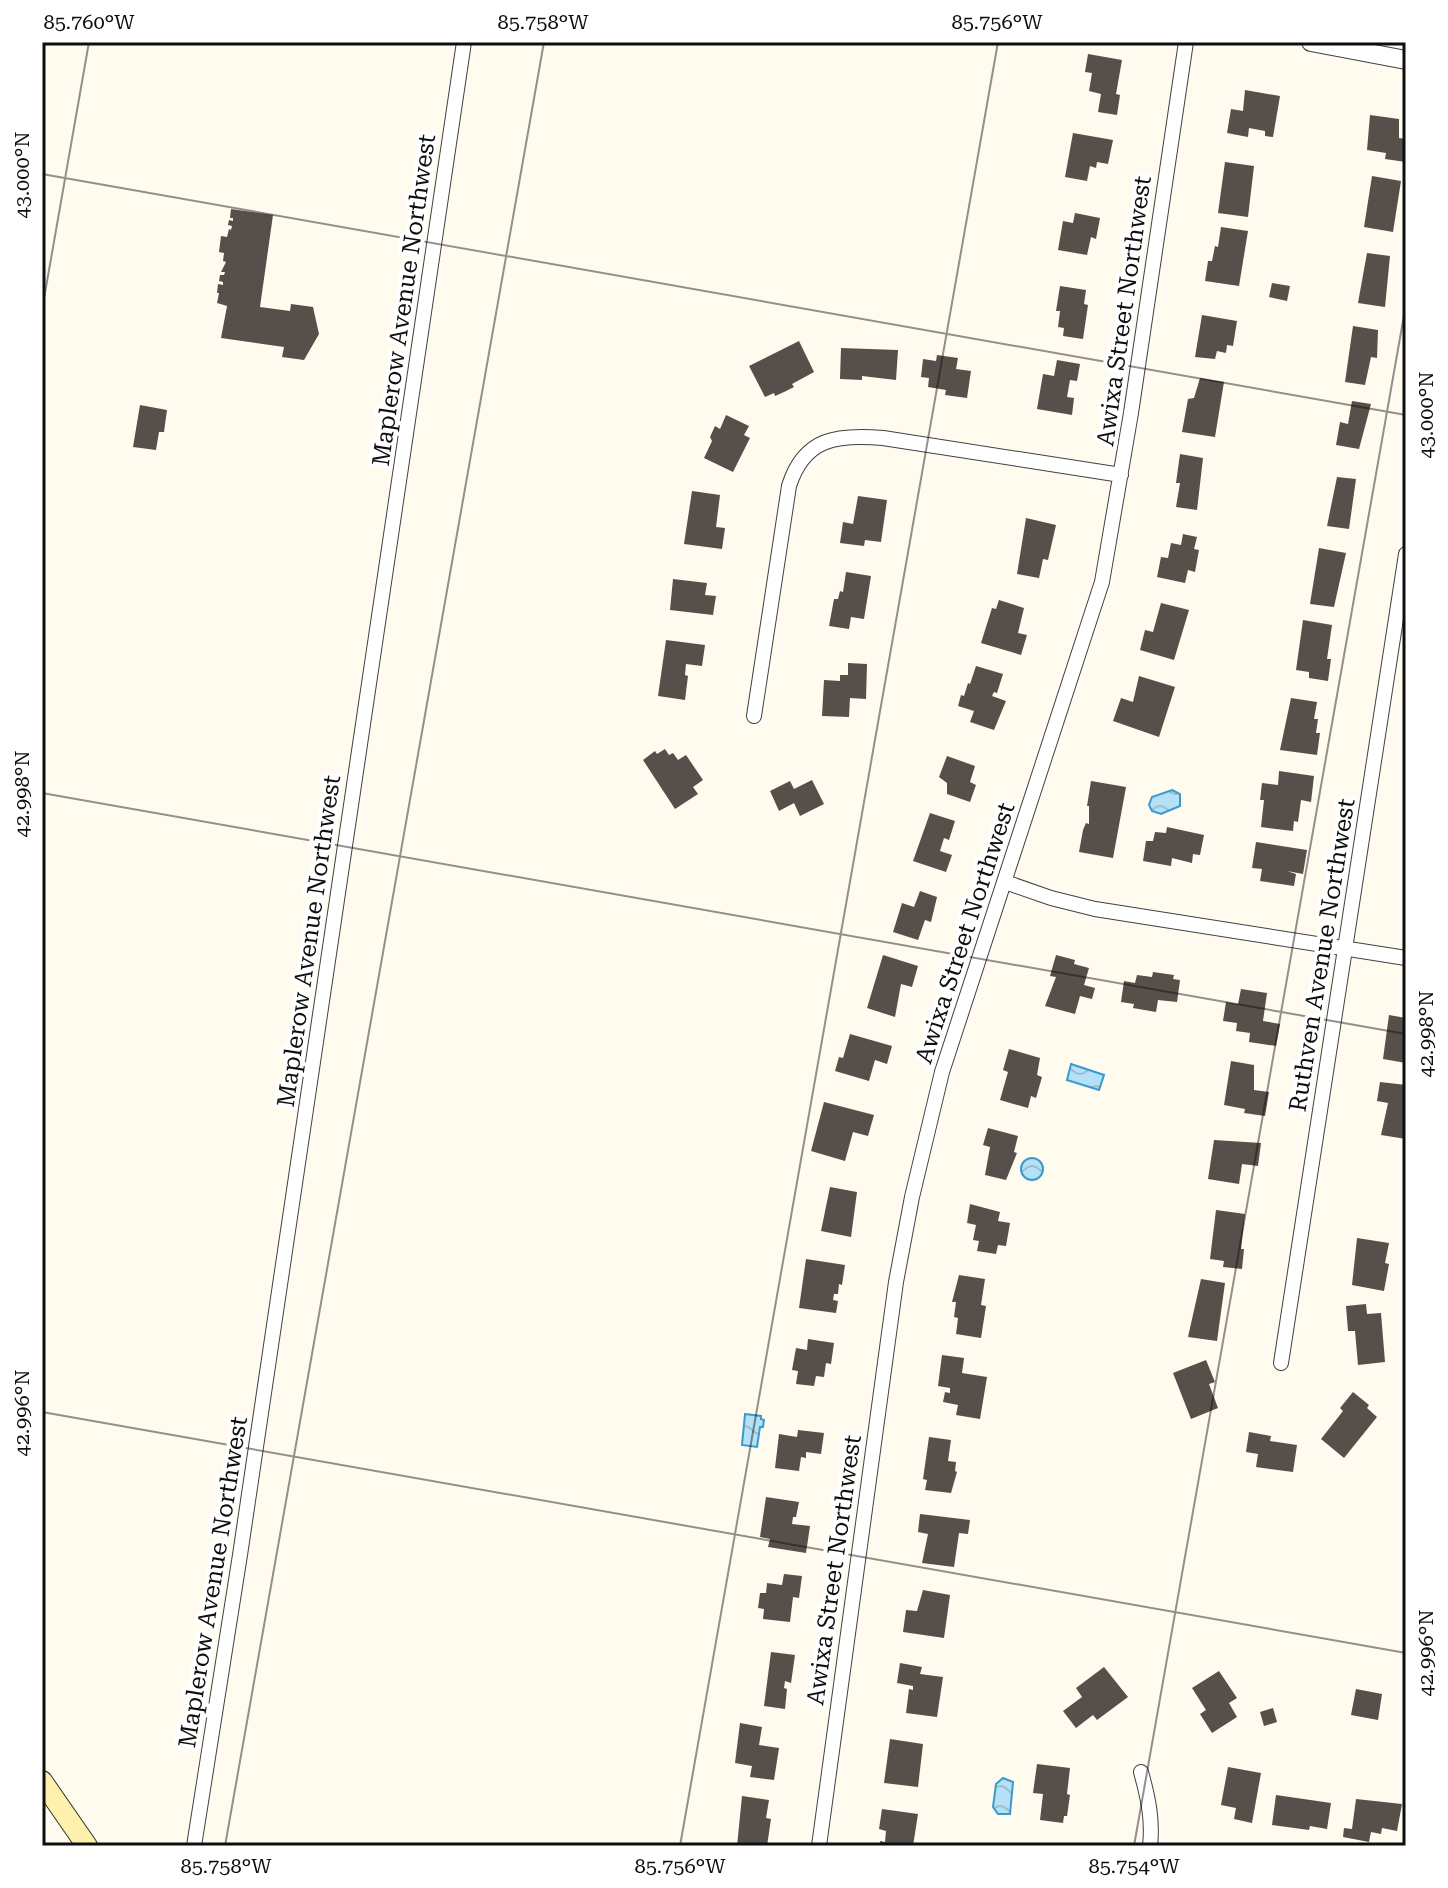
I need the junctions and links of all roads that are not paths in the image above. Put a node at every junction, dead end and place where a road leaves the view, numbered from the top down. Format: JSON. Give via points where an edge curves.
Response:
{"nodes":[{"id":1,"x":464,"y":42,"type":"edge"},
{"id":2,"x":1186,"y":42,"type":"edge"},
{"id":3,"x":1311,"y":42,"type":"edge"},
{"id":4,"x":1406,"y":60,"type":"edge"},
{"id":5,"x":1121,"y":475,"type":"junction"},
{"id":6,"x":1406,"y":554,"type":"edge"},
{"id":7,"x":754,"y":716,"type":"dead end"},
{"id":8,"x":1005,"y":882,"type":"junction"},
{"id":9,"x":1344,"y":948,"type":"junction"},
{"id":10,"x":1406,"y":958,"type":"edge"},
{"id":11,"x":1281,"y":1363,"type":"dead end"},
{"id":12,"x":1141,"y":1772,"type":"dead end"},
{"id":13,"x":42,"y":1781,"type":"edge"},
{"id":14,"x":87,"y":1846,"type":"edge"},
{"id":15,"x":194,"y":1846,"type":"edge"},
{"id":16,"x":819,"y":1846,"type":"edge"},
{"id":17,"x":1150,"y":1846,"type":"edge"}],
"edges":[{"from":1,"to":15,"type":"street","name":"Maplerow Avenue Northwest"},
{"from":2,"to":5,"type":"street","name":"Awixa Street Northwest"},
{"from":3,"to":4,"type":"street"},
{"from":5,"to":7,"type":"street","via":[[883,438],[845,436],[823,442],[802,458],[789,486]]},
{"from":5,"to":8,"type":"street","name":"Awixa Street Northwest","via":[[1093,612]]},
{"from":6,"to":9,"type":"street","name":"Ruthven Avenue Northwest"},
{"from":8,"to":9,"type":"street","via":[[1095,909]]},
{"from":8,"to":16,"type":"street","name":"Awixa Street Northwest","via":[[942,1072],[904,1237]]},
{"from":9,"to":10,"type":"street"},
{"from":9,"to":11,"type":"street","name":"Ruthven Avenue Northwest"},
{"from":12,"to":17,"type":"street","via":[[1150,1805]]},
{"from":13,"to":14,"type":"main road"}]}
